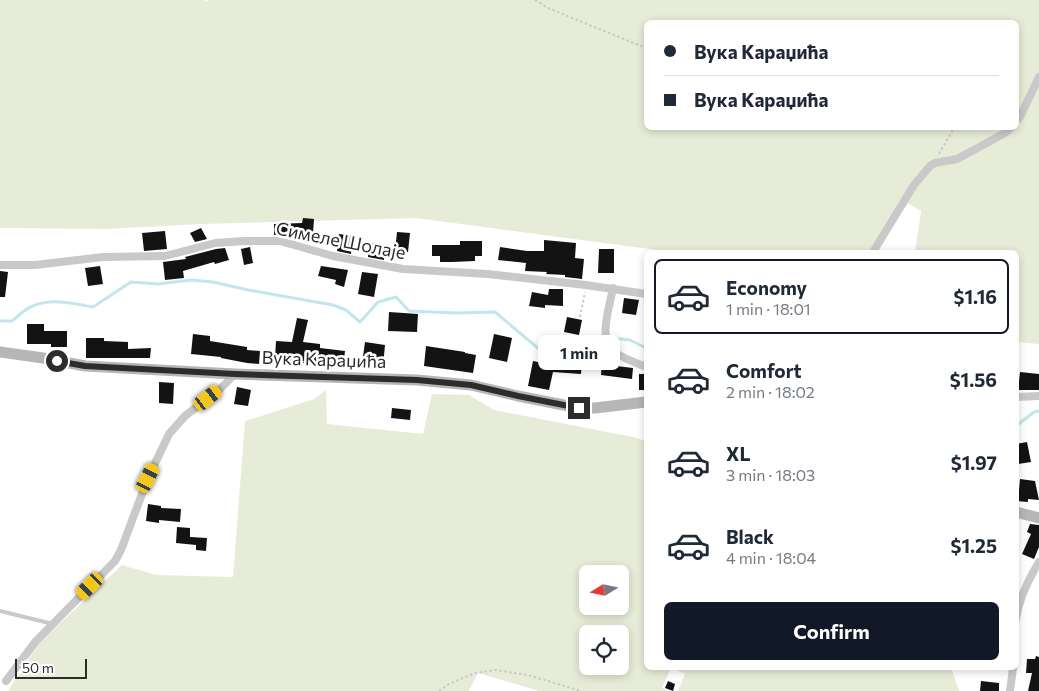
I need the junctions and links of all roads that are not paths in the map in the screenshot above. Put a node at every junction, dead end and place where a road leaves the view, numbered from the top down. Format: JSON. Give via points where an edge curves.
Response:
{"nodes":[{"id":1,"x":1039,"y":77,"type":"edge"},
{"id":2,"x":1019,"y":117,"type":"edge"},
{"id":3,"x":1008,"y":130,"type":"edge"},
{"id":4,"x":875,"y":250,"type":"edge"},
{"id":5,"x":0,"y":265,"type":"edge"},
{"id":6,"x":613,"y":288,"type":"junction"},
{"id":7,"x":644,"y":294,"type":"edge"},
{"id":8,"x":0,"y":352,"type":"edge"},
{"id":9,"x":644,"y":366,"type":"edge"},
{"id":10,"x":235,"y":374,"type":"junction"},
{"id":11,"x":1039,"y":396,"type":"edge"},
{"id":12,"x":1019,"y":397,"type":"edge"},
{"id":13,"x":644,"y":402,"type":"edge"},
{"id":14,"x":1019,"y":513,"type":"edge"},
{"id":15,"x":1039,"y":518,"type":"edge"},
{"id":16,"x":1039,"y":562,"type":"edge"},
{"id":17,"x":1019,"y":604,"type":"edge"},
{"id":18,"x":0,"y":611,"type":"edge"},
{"id":19,"x":53,"y":624,"type":"junction"},
{"id":20,"x":1013,"y":670,"type":"edge"},
{"id":21,"x":3,"y":682,"type":"edge"},
{"id":22,"x":1010,"y":691,"type":"edge"}],
"edges":[{"from":1,"to":2,"type":"street"},
{"from":3,"to":4,"type":"street","via":[[957,159],[935,162],[930,166],[914,185]]},
{"from":5,"to":6,"type":"street","name":"Симеле Шолаје","via":[[35,265],[103,256],[165,256],[215,243],[280,241],[333,256],[403,269],[488,274]]},
{"from":6,"to":7,"type":"street","name":"Симеле Шолаје"},
{"from":6,"to":9,"type":"street","via":[[605,326],[608,345],[622,357]]},
{"from":8,"to":10,"type":"street","name":"Вука Караџића","via":[[85,366]]},
{"from":10,"to":13,"type":"street","name":"Вука Караџића","via":[[444,382],[579,408]]},
{"from":10,"to":19,"type":"street","via":[[185,416],[169,434],[115,560]]},
{"from":11,"to":12,"type":"street"},
{"from":14,"to":15,"type":"street"},
{"from":16,"to":17,"type":"street"},
{"from":18,"to":19,"type":"lane"},
{"from":19,"to":21,"type":"street"},
{"from":20,"to":22,"type":"street"}]}
